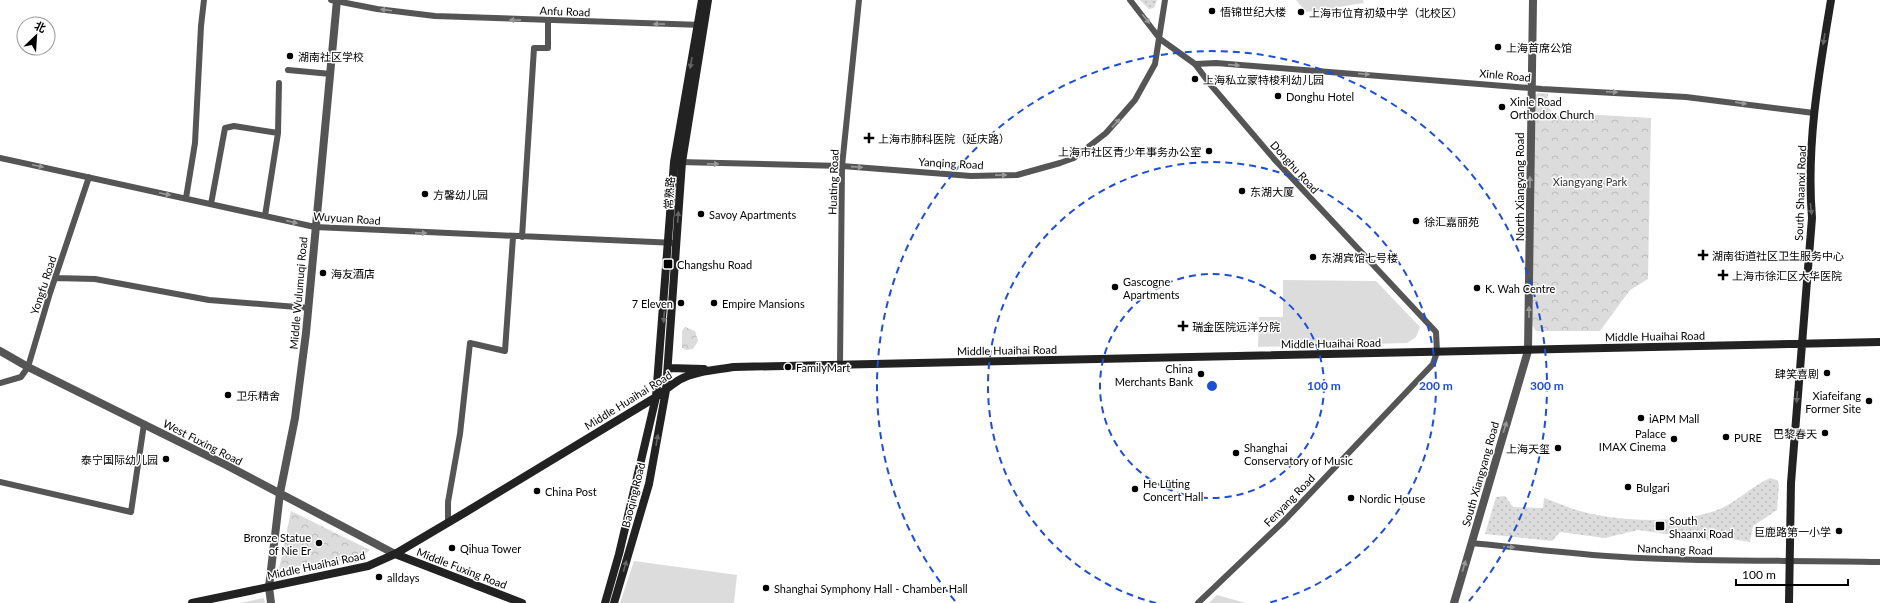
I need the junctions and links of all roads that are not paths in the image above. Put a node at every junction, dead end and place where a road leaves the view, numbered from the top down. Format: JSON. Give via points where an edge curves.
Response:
{"nodes":[{"id":1,"x":204,"y":0,"type":"edge"},
{"id":2,"x":335,"y":0,"type":"edge"},
{"id":3,"x":702,"y":0,"type":"edge"},
{"id":4,"x":708,"y":0,"type":"edge"},
{"id":5,"x":859,"y":0,"type":"edge"},
{"id":6,"x":1130,"y":0,"type":"edge"},
{"id":7,"x":1165,"y":0,"type":"edge"},
{"id":8,"x":1533,"y":0,"type":"edge"},
{"id":9,"x":1831,"y":0,"type":"edge"},
{"id":10,"x":548,"y":20,"type":"junction"},
{"id":11,"x":701,"y":25,"type":"junction"},
{"id":12,"x":1160,"y":39,"type":"junction"},
{"id":13,"x":1195,"y":64,"type":"junction"},
{"id":14,"x":288,"y":70,"type":"dead end"},
{"id":15,"x":330,"y":74,"type":"junction"},
{"id":16,"x":279,"y":83,"type":"dead end"},
{"id":17,"x":1531,"y":87,"type":"junction"},
{"id":18,"x":1814,"y":113,"type":"junction"},
{"id":19,"x":278,"y":133,"type":"junction"},
{"id":20,"x":0,"y":158,"type":"edge"},
{"id":21,"x":678,"y":162,"type":"junction"},
{"id":22,"x":842,"y":166,"type":"junction"},
{"id":23,"x":89,"y":177,"type":"junction"},
{"id":24,"x":186,"y":198,"type":"junction"},
{"id":25,"x":211,"y":204,"type":"junction"},
{"id":26,"x":265,"y":216,"type":"junction"},
{"id":27,"x":315,"y":227,"type":"junction"},
{"id":28,"x":513,"y":237,"type":"junction"},
{"id":29,"x":522,"y":237,"type":"junction"},
{"id":30,"x":673,"y":243,"type":"junction"},
{"id":31,"x":55,"y":278,"type":"junction"},
{"id":32,"x":309,"y":308,"type":"junction"},
{"id":33,"x":1880,"y":342,"type":"edge"},
{"id":34,"x":1801,"y":344,"type":"junction"},
{"id":35,"x":1528,"y":350,"type":"junction"},
{"id":36,"x":0,"y":351,"type":"edge"},
{"id":37,"x":1437,"y":352,"type":"junction"},
{"id":38,"x":840,"y":365,"type":"junction"},
{"id":39,"x":28,"y":367,"type":"junction"},
{"id":40,"x":668,"y":368,"type":"junction"},
{"id":41,"x":717,"y":370,"type":"junction"},
{"id":42,"x":0,"y":383,"type":"edge"},
{"id":43,"x":666,"y":390,"type":"junction"},
{"id":44,"x":656,"y":397,"type":"junction"},
{"id":45,"x":144,"y":424,"type":"junction"},
{"id":46,"x":0,"y":482,"type":"edge"},
{"id":47,"x":280,"y":493,"type":"junction"},
{"id":48,"x":448,"y":522,"type":"junction"},
{"id":49,"x":1471,"y":543,"type":"junction"},
{"id":50,"x":395,"y":554,"type":"junction"},
{"id":51,"x":1790,"y":560,"type":"junction"},
{"id":52,"x":1880,"y":562,"type":"edge"},
{"id":53,"x":269,"y":587,"type":"junction"},
{"id":54,"x":192,"y":603,"type":"edge"},
{"id":55,"x":271,"y":603,"type":"edge"},
{"id":56,"x":522,"y":603,"type":"edge"},
{"id":57,"x":605,"y":603,"type":"edge"},
{"id":58,"x":614,"y":603,"type":"edge"},
{"id":59,"x":1198,"y":603,"type":"edge"},
{"id":60,"x":1454,"y":603,"type":"edge"},
{"id":61,"x":1789,"y":603,"type":"edge"}],
"edges":[{"from":1,"to":24,"type":"street","via":[[195,143]]},
{"from":10,"to":2,"type":"street","name":"Anfu Road","one_way":true,"via":[[435,16],[377,9]]},
{"from":2,"to":15,"type":"street","name":"Middle Wulumuqi Road"},
{"from":3,"to":11,"type":"main road"},
{"from":4,"to":11,"type":"main road"},
{"from":5,"to":22,"type":"street","name":"Huating Road"},
{"from":6,"to":12,"type":"street","name":"Donghu Road","one_way":true},
{"from":7,"to":12,"type":"street","name":"Yanqing Road"},
{"from":8,"to":17,"type":"street","name":"North Xiangyang Road"},
{"from":9,"to":18,"type":"main road","name":"South Shaanxi Road","one_way":true},
{"from":11,"to":10,"type":"street","name":"Anfu Road","one_way":true},
{"from":10,"to":29,"type":"street","via":[[548,48],[534,48]]},
{"from":11,"to":21,"type":"main road"},
{"from":12,"to":13,"type":"street","name":"Donghu Road"},
{"from":22,"to":12,"type":"street","name":"Yanqing Road","one_way":true,"via":[[971,176],[1018,175],[1074,158],[1106,133],[1135,100],[1155,64]]},
{"from":13,"to":17,"type":"street","name":"Xinle Road","one_way":true,"via":[[1216,63]]},
{"from":13,"to":37,"type":"street","name":"Donghu Road","via":[[1275,160],[1436,332]]},
{"from":14,"to":15,"type":"street"},
{"from":15,"to":27,"type":"street","name":"Middle Wulumuqi Road"},
{"from":16,"to":19,"type":"street"},
{"from":17,"to":18,"type":"street","name":"Xinle Road","one_way":true,"via":[[1686,97]]},
{"from":35,"to":17,"type":"street","name":"North Xiangyang Road","one_way":true},
{"from":18,"to":34,"type":"main road","name":"South Shaanxi Road","one_way":true,"via":[[1809,196],[1812,218]]},
{"from":19,"to":25,"type":"street","via":[[234,126],[225,128]]},
{"from":19,"to":26,"type":"street"},
{"from":20,"to":23,"type":"street","name":"Wuyuan Road","one_way":true},
{"from":21,"to":22,"type":"street","name":"Yanqing Road","one_way":true},
{"from":21,"to":30,"type":"main road"},
{"from":22,"to":38,"type":"street","name":"Huating Road"},
{"from":23,"to":24,"type":"street","name":"Wuyuan Road","one_way":true},
{"from":23,"to":31,"type":"street","name":"Yongfu Road"},
{"from":24,"to":25,"type":"street","name":"Wuyuan Road"},
{"from":25,"to":26,"type":"street","name":"Wuyuan Road"},
{"from":26,"to":27,"type":"street","name":"Wuyuan Road","one_way":true},
{"from":27,"to":28,"type":"street","name":"Wuyuan Road","one_way":true},
{"from":27,"to":32,"type":"street","name":"Middle Wulumuqi Road"},
{"from":28,"to":29,"type":"street","name":"Wuyuan Road"},
{"from":28,"to":48,"type":"street","via":[[505,351],[470,343],[460,434],[448,502]]},
{"from":29,"to":30,"type":"street","name":"Wuyuan Road"},
{"from":30,"to":40,"type":"main road"},
{"from":30,"to":44,"type":"main road","one_way":true},
{"from":31,"to":32,"type":"street","via":[[95,279],[209,300]]},
{"from":31,"to":39,"type":"street","name":"Yongfu Road"},
{"from":32,"to":47,"type":"street","name":"Middle Wulumuqi Road","via":[[295,418]]},
{"from":33,"to":34,"type":"main road","name":"Middle Huaihai Road"},
{"from":34,"to":35,"type":"main road","name":"Middle Huaihai Road"},
{"from":34,"to":51,"type":"main road","name":"South Shaanxi Road","one_way":true,"via":[[1791,483]]},
{"from":35,"to":37,"type":"main road","name":"Middle Huaihai Road"},
{"from":49,"to":35,"type":"street","name":"South Xiangyang Road","one_way":true},
{"from":36,"to":39,"type":"street","name":"West Fuxing Road"},
{"from":37,"to":38,"type":"main road","name":"Middle Huaihai Road"},
{"from":37,"to":59,"type":"street","name":"Fenyang Road","via":[[1432,364],[1294,510]]},
{"from":38,"to":41,"type":"main road","name":"Middle Huaihai Road","via":[[734,367]]},
{"from":39,"to":42,"type":"street","via":[[21,377]]},
{"from":39,"to":45,"type":"street","name":"West Fuxing Road"},
{"from":40,"to":41,"type":"main road"},
{"from":40,"to":43,"type":"main road"},
{"from":41,"to":43,"type":"main road","name":"Middle Huaihai Road","via":[[680,380]]},
{"from":43,"to":44,"type":"main road","name":"Middle Huaihai Road"},
{"from":58,"to":43,"type":"main road","name":"Baoqing Road","one_way":true,"via":[[649,484]]},
{"from":44,"to":48,"type":"main road","name":"Middle Huaihai Road"},
{"from":44,"to":57,"type":"main road","name":"Baoqing Road"},
{"from":45,"to":46,"type":"street","via":[[131,512]]},
{"from":45,"to":47,"type":"street","name":"West Fuxing Road"},
{"from":47,"to":50,"type":"street","name":"West Fuxing Road"},
{"from":47,"to":53,"type":"street","name":"Middle Wulumuqi Road"},
{"from":48,"to":50,"type":"main road","name":"Middle Huaihai Road"},
{"from":49,"to":51,"type":"street","name":"Nanchang Road","one_way":true,"via":[[1638,558]]},
{"from":60,"to":49,"type":"street","name":"South Xiangyang Road","one_way":true},
{"from":50,"to":53,"type":"main road","name":"Middle Huaihai Road","via":[[368,566]]},
{"from":50,"to":56,"type":"main road","name":"Middle Fuxing Road"},
{"from":51,"to":52,"type":"street","name":"Nanchang Road"},
{"from":51,"to":61,"type":"main road","name":"South Shaanxi Road"},
{"from":53,"to":54,"type":"main road","name":"Middle Huaihai Road"},
{"from":53,"to":55,"type":"street","name":"Middle Wulumuqi Road"}]}
